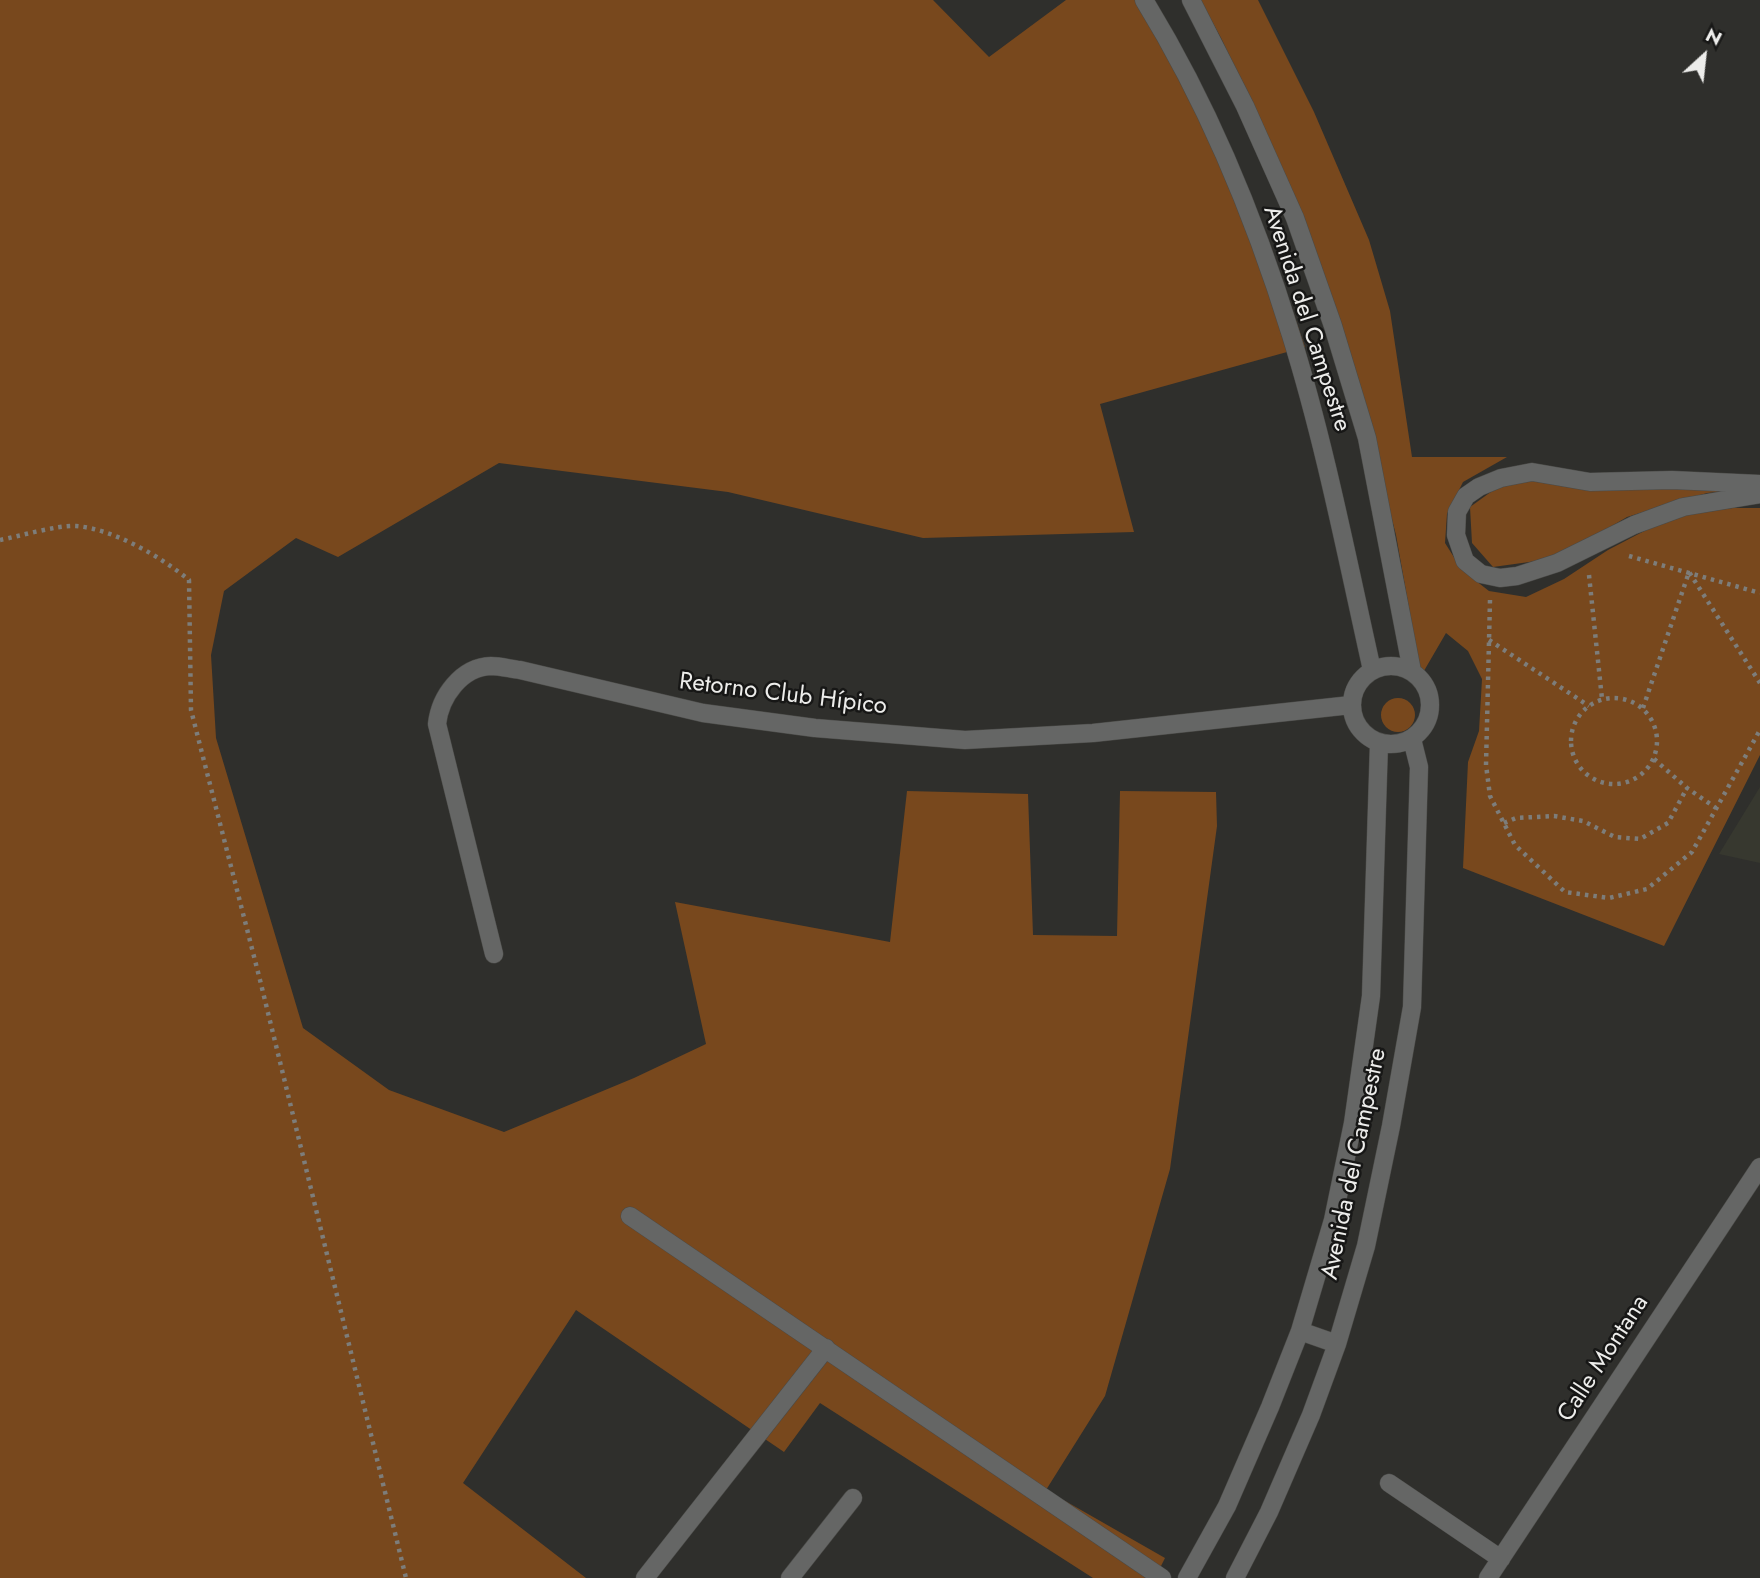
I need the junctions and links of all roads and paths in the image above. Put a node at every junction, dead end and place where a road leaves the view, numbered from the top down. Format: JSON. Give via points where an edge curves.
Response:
{"nodes":[{"id":1,"x":1144,"y":0,"type":"edge"},
{"id":2,"x":1191,"y":0,"type":"edge"},
{"id":3,"x":1760,"y":484,"type":"edge"},
{"id":4,"x":1760,"y":494,"type":"edge"},
{"id":5,"x":0,"y":540,"type":"edge"},
{"id":6,"x":1590,"y":547,"type":"junction"},
{"id":7,"x":1689,"y":572,"type":"junction"},
{"id":8,"x":1494,"y":576,"type":"junction"},
{"id":9,"x":1760,"y":593,"type":"edge"},
{"id":10,"x":1488,"y":640,"type":"junction"},
{"id":11,"x":1372,"y":670,"type":"junction"},
{"id":12,"x":1412,"y":671,"type":"junction"},
{"id":13,"x":1760,"y":683,"type":"edge"},
{"id":14,"x":1602,"y":699,"type":"junction"},
{"id":15,"x":1351,"y":705,"type":"junction"},
{"id":16,"x":1589,"y":706,"type":"junction"},
{"id":17,"x":1643,"y":708,"type":"junction"},
{"id":18,"x":1760,"y":730,"type":"edge"},
{"id":19,"x":1412,"y":738,"type":"junction"},
{"id":20,"x":1379,"y":743,"type":"junction"},
{"id":21,"x":1654,"y":759,"type":"junction"},
{"id":22,"x":1687,"y":788,"type":"junction"},
{"id":23,"x":1716,"y":808,"type":"junction"},
{"id":24,"x":1504,"y":822,"type":"junction"},
{"id":25,"x":494,"y":954,"type":"dead end"},
{"id":26,"x":1760,"y":1167,"type":"edge"},
{"id":27,"x":631,"y":1216,"type":"dead end"},
{"id":28,"x":1300,"y":1331,"type":"junction"},
{"id":29,"x":1337,"y":1344,"type":"junction"},
{"id":30,"x":826,"y":1348,"type":"junction"},
{"id":31,"x":1389,"y":1483,"type":"dead end"},
{"id":32,"x":853,"y":1498,"type":"dead end"},
{"id":33,"x":1502,"y":1559,"type":"junction"},
{"id":34,"x":406,"y":1578,"type":"edge"},
{"id":35,"x":645,"y":1578,"type":"edge"},
{"id":36,"x":790,"y":1578,"type":"edge"},
{"id":37,"x":1162,"y":1578,"type":"edge"},
{"id":38,"x":1187,"y":1578,"type":"edge"},
{"id":39,"x":1235,"y":1578,"type":"edge"},
{"id":40,"x":1488,"y":1578,"type":"edge"}],
"edges":[{"from":1,"to":11,"type":"street","name":"Avenida del Campestre","via":[[1210,121],[1256,232],[1320,442]]},
{"from":2,"to":12,"type":"street","name":"Avenida del Campestre","via":[[1290,206],[1333,326],[1367,438]]},
{"from":3,"to":8,"type":"street","via":[[1590,482],[1532,472],[1501,478],[1466,496],[1457,512],[1456,535],[1465,561],[1481,574]]},
{"from":4,"to":6,"type":"street","via":[[1683,507]]},
{"from":5,"to":34,"type":"path","via":[[74,526],[108,532],[189,580],[191,710]]},
{"from":6,"to":7,"type":"path"},
{"from":6,"to":8,"type":"street","via":[[1517,576]]},
{"from":6,"to":14,"type":"path"},
{"from":7,"to":9,"type":"path"},
{"from":7,"to":13,"type":"path"},
{"from":7,"to":17,"type":"path"},
{"from":8,"to":10,"type":"path","via":[[1489,591]]},
{"from":10,"to":16,"type":"path"},
{"from":10,"to":24,"type":"path","via":[[1486,765],[1490,796]]},
{"from":11,"to":12,"type":"street","via":[[1390,665]]},
{"from":11,"to":15,"type":"street","via":[[1358,682]]},
{"from":12,"to":19,"type":"street","via":[[1424,684],[1431,707],[1422,730]]},
{"from":14,"to":16,"type":"path"},
{"from":14,"to":17,"type":"path","via":[[1618,697]]},
{"from":15,"to":20,"type":"street","via":[[1361,731]]},
{"from":15,"to":25,"type":"street","name":"Retorno Club Hípico","via":[[1093,733],[965,740],[703,713],[490,666],[469,673],[450,689],[438,724]]},
{"from":16,"to":21,"type":"path","via":[[1578,716],[1570,744],[1574,759],[1594,780],[1623,784],[1636,779]]},
{"from":17,"to":21,"type":"path","via":[[1657,732]]},
{"from":18,"to":23,"type":"path"},
{"from":19,"to":20,"type":"street","via":[[1399,744]]},
{"from":19,"to":29,"type":"street","name":"Avenida del Campestre","via":[[1419,767],[1412,1007],[1366,1246]]},
{"from":20,"to":28,"type":"street","name":"Avenida del Campestre","via":[[1371,996],[1333,1220]]},
{"from":21,"to":22,"type":"path"},
{"from":22,"to":23,"type":"path"},
{"from":22,"to":24,"type":"path","via":[[1668,823],[1640,839],[1615,837],[1583,821],[1554,816]]},
{"from":23,"to":24,"type":"path","via":[[1692,852],[1647,889],[1609,898],[1565,892],[1516,845]]},
{"from":26,"to":33,"type":"street","name":"Calle Montana"},
{"from":27,"to":30,"type":"street"},
{"from":28,"to":29,"type":"street"},
{"from":28,"to":38,"type":"street","name":"Avenida del Campestre","via":[[1227,1506]]},
{"from":29,"to":39,"type":"street","name":"Avenida del Campestre","via":[[1269,1512]]},
{"from":30,"to":35,"type":"street"},
{"from":30,"to":37,"type":"street"},
{"from":31,"to":33,"type":"street"},
{"from":32,"to":36,"type":"street"},
{"from":33,"to":40,"type":"street","name":"Calle Montana"}]}
